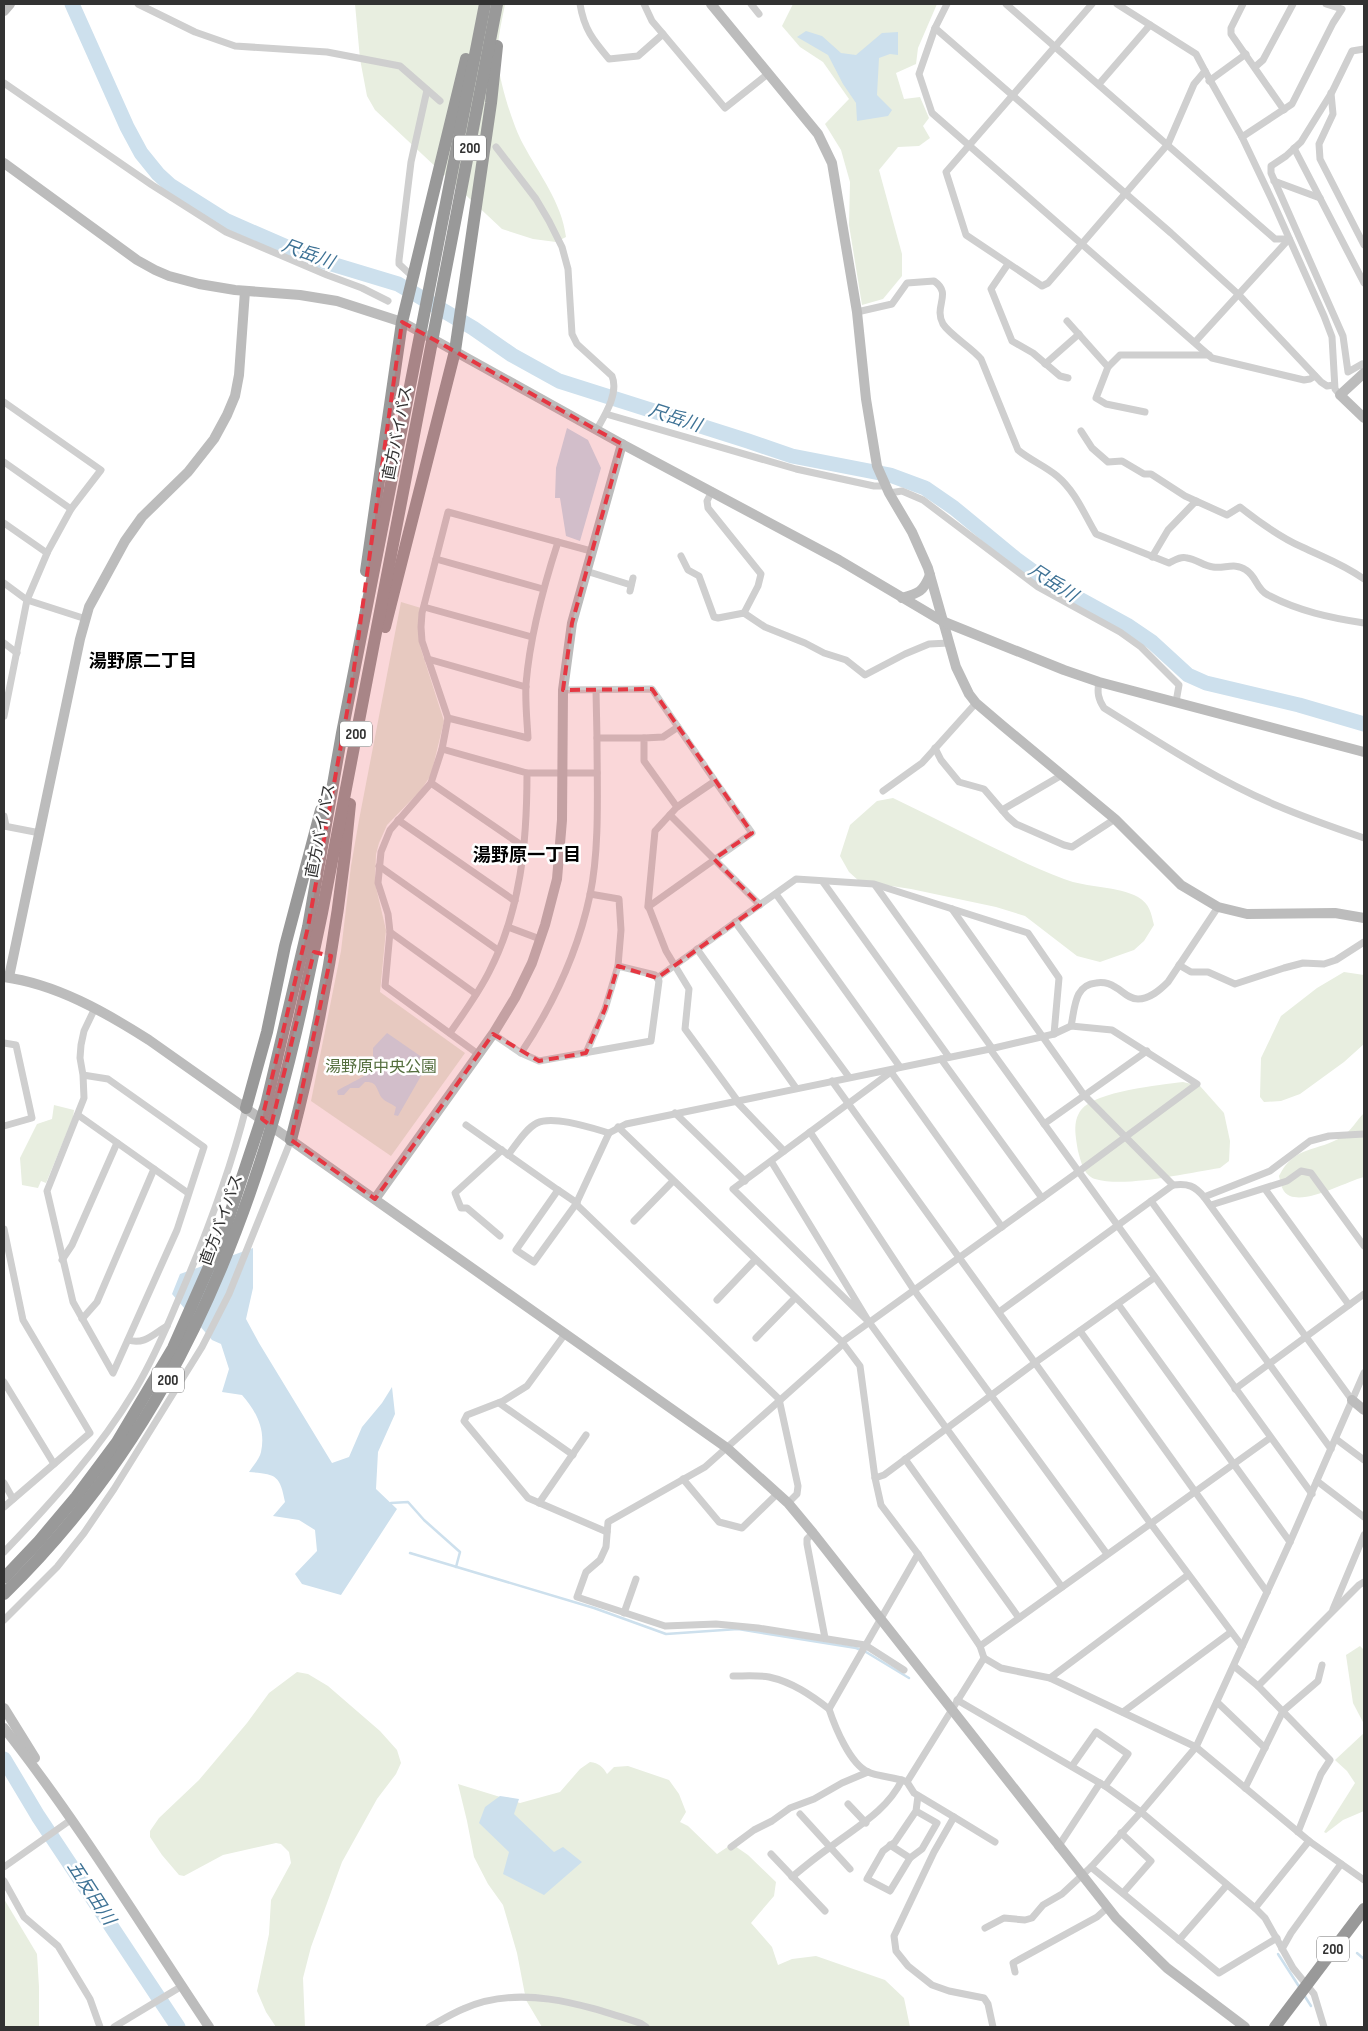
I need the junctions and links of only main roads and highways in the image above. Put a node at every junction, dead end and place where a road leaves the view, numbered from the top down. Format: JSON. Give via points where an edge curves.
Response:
{"nodes":[{"id":1,"x":480,"y":4,"type":"edge"},
{"id":2,"x":485,"y":4,"type":"edge"},
{"id":3,"x":497,"y":4,"type":"edge"},
{"id":4,"x":501,"y":4,"type":"edge"},
{"id":5,"x":424,"y":354,"type":"junction"},
{"id":6,"x":369,"y":671,"type":"junction"},
{"id":7,"x":351,"y":690,"type":"junction"},
{"id":8,"x":357,"y":732,"type":"junction"},
{"id":9,"x":342,"y":733,"type":"junction"},
{"id":10,"x":246,"y":1108,"type":"road end"},
{"id":11,"x":271,"y":1108,"type":"junction"},
{"id":12,"x":291,"y":1140,"type":"road end"},
{"id":13,"x":6,"y":1584,"type":"edge"},
{"id":14,"x":1364,"y":1910,"type":"edge"},
{"id":15,"x":1275,"y":2027,"type":"edge"}],
"edges":[{"from":1,"to":7,"type":"highway","via":[[402,322]]},
{"from":2,"to":5,"type":"highway","name":"直方バイパス","number":"200","via":[[431,285]]},
{"from":3,"to":5,"type":"highway","name":"直方バイパス","number":"200","via":[[443,291]]},
{"from":4,"to":6,"type":"highway","via":[[455,351],[386,623]]},
{"from":5,"to":6,"type":"highway","name":"直方バイパス","number":"200"},
{"from":5,"to":7,"type":"highway","name":"直方バイパス","number":"200"},
{"from":6,"to":8,"type":"highway","name":"直方バイパス","number":"200"},
{"from":7,"to":9,"type":"highway","name":"直方バイパス","number":"200"},
{"from":8,"to":11,"type":"highway","name":"直方バイパス","number":"200","via":[[301,1009]]},
{"from":8,"to":12,"type":"highway","via":[[332,949],[321,1017]]},
{"from":9,"to":10,"type":"highway"},
{"from":9,"to":11,"type":"highway","name":"直方バイパス","number":"200","via":[[308,927]]},
{"from":11,"to":13,"type":"highway","name":"直方バイパス","number":"200","via":[[238,1229],[182,1355],[120,1458],[89,1499],[48,1548]]},
{"from":14,"to":15,"type":"highway","number":"200"}]}
